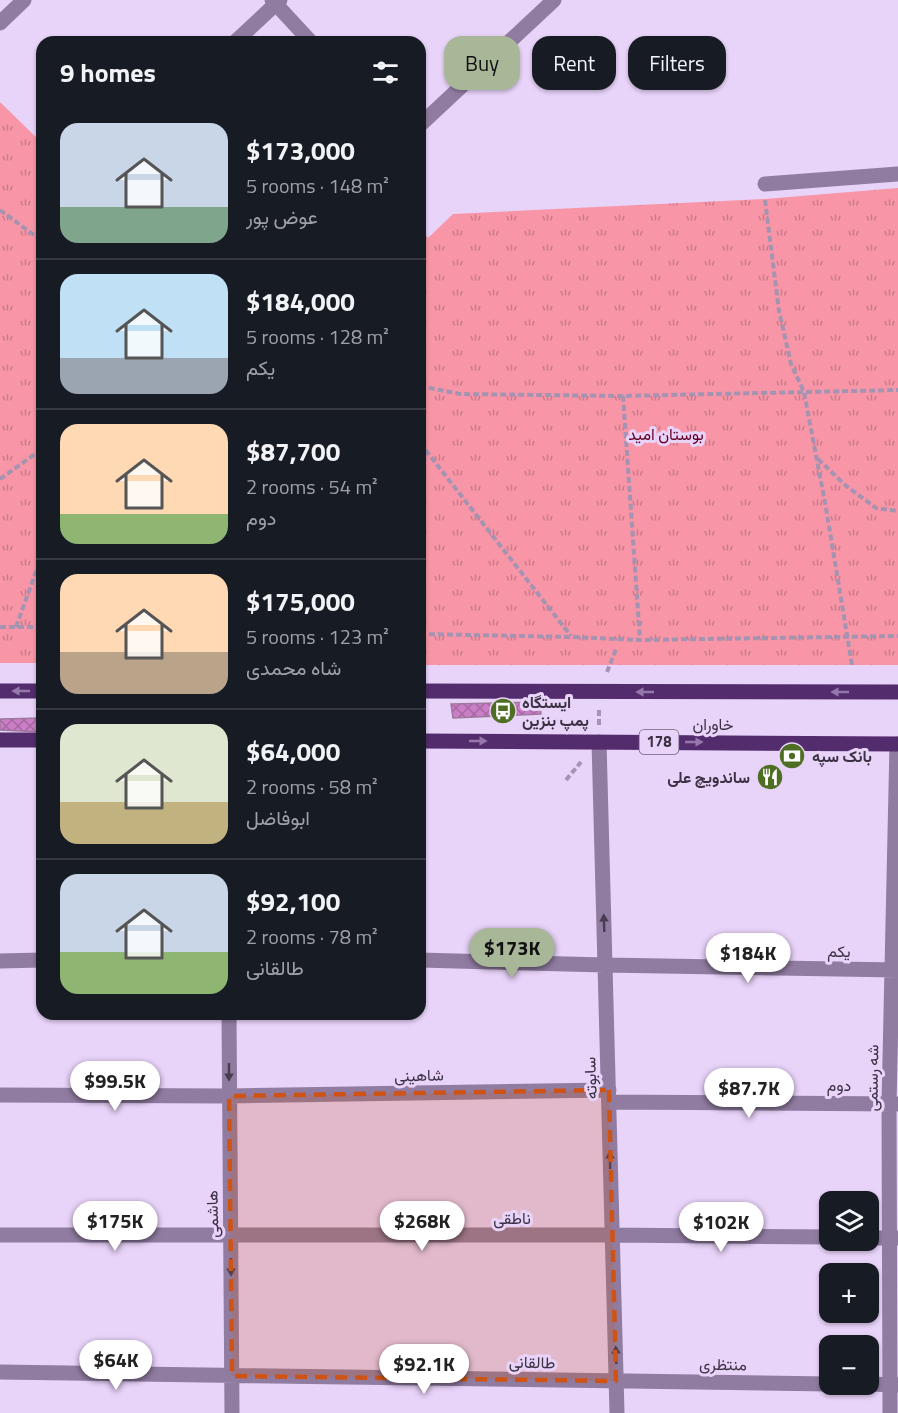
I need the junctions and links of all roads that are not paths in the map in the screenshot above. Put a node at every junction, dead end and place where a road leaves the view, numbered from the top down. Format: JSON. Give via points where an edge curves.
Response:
{"nodes":[{"id":1,"x":24,"y":0,"type":"edge"},
{"id":2,"x":554,"y":0,"type":"edge"},
{"id":3,"x":276,"y":1,"type":"edge"},
{"id":4,"x":0,"y":23,"type":"edge"},
{"id":5,"x":240,"y":36,"type":"edge"},
{"id":6,"x":306,"y":36,"type":"edge"},
{"id":7,"x":426,"y":118,"type":"edge"},
{"id":8,"x":898,"y":174,"type":"edge"},
{"id":9,"x":765,"y":184,"type":"road end"},
{"id":10,"x":36,"y":691,"type":"edge"},
{"id":11,"x":426,"y":691,"type":"edge"},
{"id":12,"x":0,"y":692,"type":"edge"},
{"id":13,"x":898,"y":692,"type":"edge"},
{"id":14,"x":0,"y":740,"type":"edge"},
{"id":15,"x":36,"y":740,"type":"edge"},
{"id":16,"x":426,"y":741,"type":"edge"},
{"id":17,"x":599,"y":742,"type":"junction"},
{"id":18,"x":898,"y":744,"type":"edge"},
{"id":19,"x":36,"y":960,"type":"edge"},
{"id":20,"x":426,"y":960,"type":"edge"},
{"id":21,"x":0,"y":961,"type":"edge"},
{"id":22,"x":605,"y":965,"type":"junction"},
{"id":23,"x":895,"y":970,"type":"edge"},
{"id":24,"x":229,"y":1020,"type":"edge"},
{"id":25,"x":0,"y":1095,"type":"edge"},
{"id":26,"x":229,"y":1096,"type":"junction"},
{"id":27,"x":609,"y":1096,"type":"junction"},
{"id":28,"x":893,"y":1104,"type":"edge"},
{"id":29,"x":0,"y":1235,"type":"edge"},
{"id":30,"x":612,"y":1235,"type":"junction"},
{"id":31,"x":231,"y":1236,"type":"junction"},
{"id":32,"x":819,"y":1238,"type":"edge"},
{"id":33,"x":894,"y":1238,"type":"edge"},
{"id":34,"x":0,"y":1372,"type":"edge"},
{"id":35,"x":232,"y":1376,"type":"junction"},
{"id":36,"x":616,"y":1381,"type":"junction"},
{"id":37,"x":819,"y":1384,"type":"edge"},
{"id":38,"x":879,"y":1384,"type":"edge"},
{"id":39,"x":894,"y":1385,"type":"edge"},
{"id":40,"x":232,"y":1413,"type":"edge"},
{"id":41,"x":617,"y":1413,"type":"edge"},
{"id":42,"x":890,"y":1413,"type":"edge"}],
"edges":[{"from":1,"to":4,"type":"street"},
{"from":2,"to":7,"type":"street"},
{"from":3,"to":5,"type":"street"},
{"from":3,"to":6,"type":"street"},
{"from":8,"to":9,"type":"street"},
{"from":10,"to":12,"type":"main road","one_way":true},
{"from":13,"to":11,"type":"main road","name":"خاوران","one_way":true},
{"from":14,"to":15,"type":"main road"},
{"from":16,"to":17,"type":"main road","name":"خاوران","number":"178","one_way":true},
{"from":17,"to":18,"type":"main road","name":"خاوران","number":"178","one_way":true},
{"from":22,"to":17,"type":"street","name":"سابوته","one_way":true},
{"from":18,"to":23,"type":"street","name":"شه رستمی"},
{"from":19,"to":21,"type":"street"},
{"from":20,"to":22,"type":"street","name":"یکم"},
{"from":22,"to":23,"type":"street","name":"یکم"},
{"from":22,"to":27,"type":"street","name":"سابوته"},
{"from":23,"to":28,"type":"street","name":"شه رستمی"},
{"from":24,"to":26,"type":"street","name":"هاشمی","one_way":true},
{"from":25,"to":26,"type":"street","name":"شاهینی"},
{"from":26,"to":27,"type":"street","name":"شاهینی"},
{"from":26,"to":31,"type":"street","name":"هاشمی"},
{"from":27,"to":28,"type":"street","name":"دوم"},
{"from":30,"to":27,"type":"street","name":"سابوته","one_way":true},
{"from":28,"to":33,"type":"street","name":"شه رستمی"},
{"from":29,"to":31,"type":"street","name":"ناطقی"},
{"from":30,"to":31,"type":"street","name":"ناطقی"},
{"from":30,"to":32,"type":"street","name":"ناطقی"},
{"from":36,"to":30,"type":"street","name":"سابوته","one_way":true},
{"from":31,"to":35,"type":"street","name":"هاشمی","one_way":true},
{"from":33,"to":39,"type":"street","name":"شه رستمی"},
{"from":34,"to":35,"type":"street","name":"طالقانی"},
{"from":35,"to":36,"type":"street","name":"طالقانی"},
{"from":35,"to":40,"type":"street","name":"هاشمی"},
{"from":36,"to":37,"type":"street","name":"منتظری"},
{"from":36,"to":41,"type":"street","name":"سابوته"},
{"from":38,"to":39,"type":"street"},
{"from":39,"to":42,"type":"street","name":"شه رستمی"}]}
